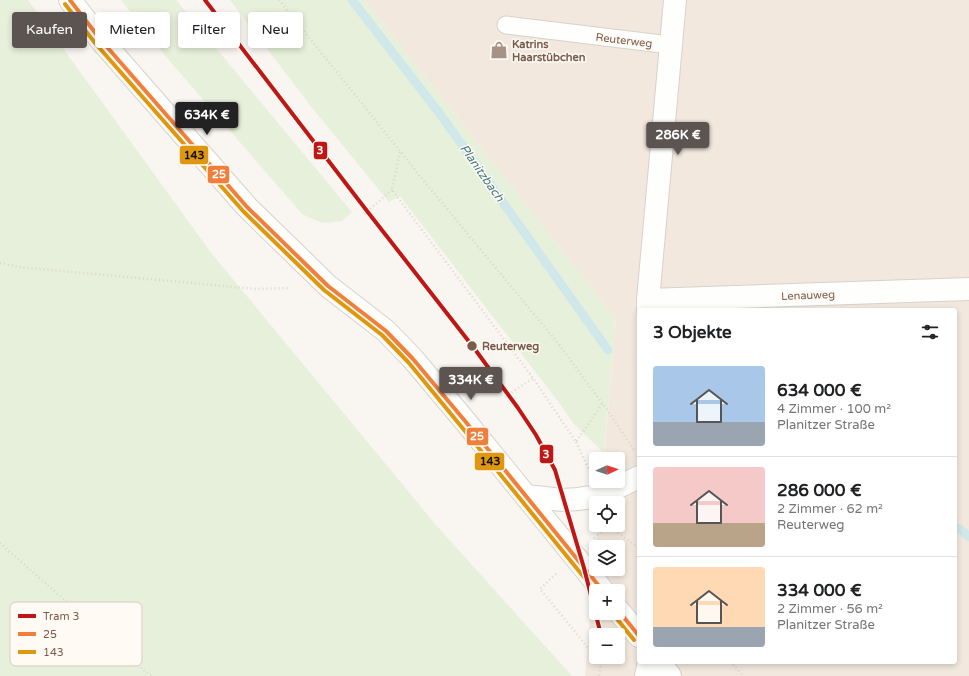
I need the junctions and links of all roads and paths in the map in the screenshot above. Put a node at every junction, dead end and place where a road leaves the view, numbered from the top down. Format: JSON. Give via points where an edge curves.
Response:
{"nodes":[{"id":1,"x":70,"y":0,"type":"edge"},
{"id":2,"x":279,"y":0,"type":"edge"},
{"id":3,"x":675,"y":0,"type":"edge"},
{"id":4,"x":506,"y":25,"type":"dead end"},
{"id":5,"x":670,"y":46,"type":"junction"},
{"id":6,"x":400,"y":151,"type":"junction"},
{"id":7,"x":392,"y":190,"type":"junction"},
{"id":8,"x":364,"y":214,"type":"dead end"},
{"id":9,"x":0,"y":263,"type":"edge"},
{"id":10,"x":328,"y":286,"type":"junction"},
{"id":11,"x":969,"y":289,"type":"edge"},
{"id":12,"x":648,"y":305,"type":"edge"},
{"id":13,"x":534,"y":378,"type":"junction"},
{"id":14,"x":505,"y":397,"type":"dead end"},
{"id":15,"x":602,"y":404,"type":"junction"},
{"id":16,"x":634,"y":450,"type":"dead end"},
{"id":17,"x":637,"y":478,"type":"edge"},
{"id":18,"x":526,"y":496,"type":"junction"},
{"id":19,"x":616,"y":532,"type":"edge"},
{"id":20,"x":0,"y":543,"type":"edge"},
{"id":21,"x":637,"y":547,"type":"edge"},
{"id":22,"x":597,"y":584,"type":"edge"},
{"id":23,"x":67,"y":602,"type":"edge"},
{"id":24,"x":625,"y":619,"type":"edge"},
{"id":25,"x":637,"y":634,"type":"edge"},
{"id":26,"x":649,"y":664,"type":"edge"},
{"id":27,"x":661,"y":664,"type":"edge"},
{"id":28,"x":732,"y":664,"type":"edge"},
{"id":29,"x":139,"y":666,"type":"edge"},
{"id":30,"x":152,"y":676,"type":"edge"},
{"id":31,"x":646,"y":676,"type":"edge"},
{"id":32,"x":670,"y":676,"type":"edge"},
{"id":33,"x":744,"y":676,"type":"edge"}],
"edges":[{"from":1,"to":10,"type":"main road","via":[[100,39],[247,207]]},
{"from":2,"to":6,"type":"path"},
{"from":3,"to":5,"type":"main road"},
{"from":4,"to":5,"type":"lane","name":"Reuterweg"},
{"from":5,"to":12,"type":"main road"},
{"from":6,"to":7,"type":"path"},
{"from":6,"to":15,"type":"path","via":[[557,342]]},
{"from":7,"to":8,"type":"path"},
{"from":7,"to":13,"type":"path"},
{"from":9,"to":10,"type":"path","via":[[256,289]]},
{"from":10,"to":18,"type":"main road","via":[[386,331],[413,359]]},
{"from":11,"to":12,"type":"main road","name":"Lenauweg"},
{"from":13,"to":14,"type":"path"},
{"from":13,"to":15,"type":"path","via":[[576,442]]},
{"from":15,"to":16,"type":"path"},
{"from":17,"to":18,"type":"main road","via":[[599,496],[563,500]]},
{"from":18,"to":22,"type":"main road"},
{"from":19,"to":21,"type":"path"},
{"from":20,"to":23,"type":"path"},
{"from":24,"to":25,"type":"main road"},
{"from":26,"to":31,"type":"main road"},
{"from":27,"to":32,"type":"main road"},
{"from":28,"to":33,"type":"path"},
{"from":29,"to":30,"type":"path"}]}
